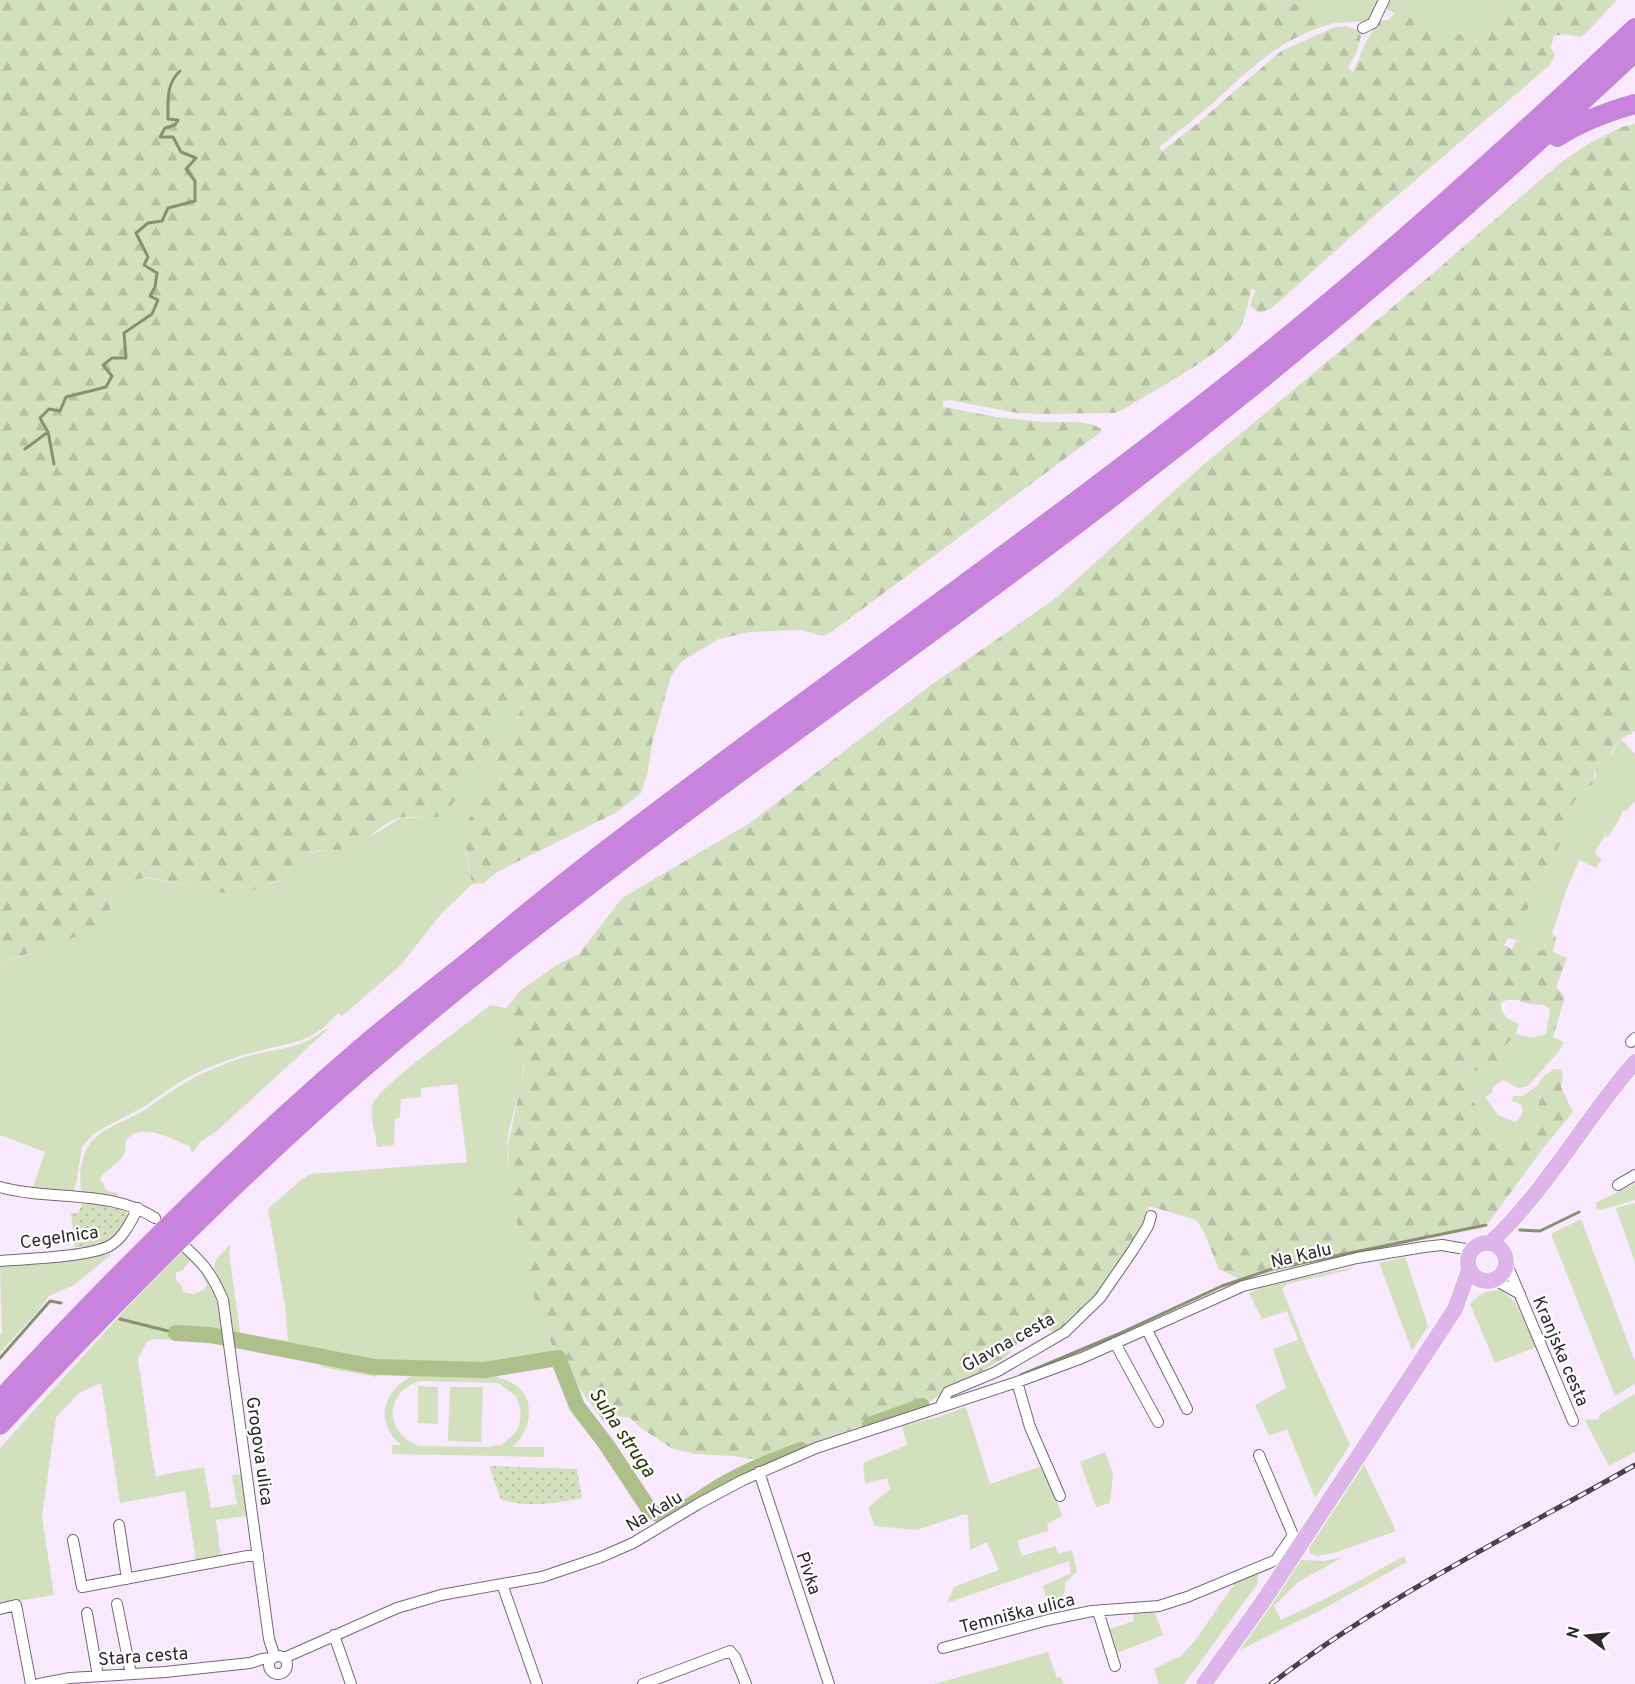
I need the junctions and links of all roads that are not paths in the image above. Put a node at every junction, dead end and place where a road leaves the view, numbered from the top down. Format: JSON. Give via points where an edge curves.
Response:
{"nodes":[{"id":1,"x":1384,"y":0,"type":"edge"},
{"id":2,"x":1363,"y":28,"type":"dead end"},
{"id":3,"x":1635,"y":28,"type":"edge"},
{"id":4,"x":1635,"y":52,"type":"edge"},
{"id":5,"x":1635,"y":104,"type":"edge"},
{"id":6,"x":1526,"y":154,"type":"junction"},
{"id":7,"x":1635,"y":1062,"type":"edge"},
{"id":8,"x":1635,"y":1175,"type":"edge"},
{"id":9,"x":1617,"y":1185,"type":"dead end"},
{"id":10,"x":0,"y":1187,"type":"edge"},
{"id":11,"x":138,"y":1208,"type":"junction"},
{"id":12,"x":1151,"y":1216,"type":"dead end"},
{"id":13,"x":155,"y":1218,"type":"dead end"},
{"id":14,"x":186,"y":1248,"type":"dead end"},
{"id":15,"x":1471,"y":1250,"type":"junction"},
{"id":16,"x":1499,"y":1252,"type":"junction"},
{"id":17,"x":0,"y":1261,"type":"edge"},
{"id":18,"x":1469,"y":1270,"type":"junction"},
{"id":19,"x":1490,"y":1280,"type":"junction"},
{"id":20,"x":1520,"y":1294,"type":"junction"},
{"id":21,"x":1455,"y":1309,"type":"junction"},
{"id":22,"x":1147,"y":1330,"type":"junction"},
{"id":23,"x":1115,"y":1343,"type":"junction"},
{"id":24,"x":1017,"y":1382,"type":"junction"},
{"id":25,"x":0,"y":1400,"type":"edge"},
{"id":26,"x":940,"y":1405,"type":"junction"},
{"id":27,"x":1187,"y":1409,"type":"dead end"},
{"id":28,"x":1572,"y":1421,"type":"dead end"},
{"id":29,"x":1158,"y":1422,"type":"dead end"},
{"id":30,"x":0,"y":1425,"type":"edge"},
{"id":31,"x":1259,"y":1455,"type":"dead end"},
{"id":32,"x":759,"y":1472,"type":"junction"},
{"id":33,"x":729,"y":1487,"type":"junction"},
{"id":34,"x":764,"y":1491,"type":"junction"},
{"id":35,"x":1060,"y":1496,"type":"dead end"},
{"id":36,"x":118,"y":1525,"type":"dead end"},
{"id":37,"x":73,"y":1540,"type":"dead end"},
{"id":38,"x":258,"y":1554,"type":"junction"},
{"id":39,"x":1283,"y":1561,"type":"junction"},
{"id":40,"x":128,"y":1579,"type":"junction"},
{"id":41,"x":502,"y":1584,"type":"junction"},
{"id":42,"x":117,"y":1604,"type":"dead end"},
{"id":43,"x":0,"y":1609,"type":"edge"},
{"id":44,"x":1098,"y":1611,"type":"junction"},
{"id":45,"x":87,"y":1613,"type":"dead end"},
{"id":46,"x":334,"y":1635,"type":"junction"},
{"id":47,"x":943,"y":1648,"type":"dead end"},
{"id":48,"x":277,"y":1664,"type":"junction"},
{"id":49,"x":1116,"y":1666,"type":"dead end"},
{"id":50,"x":130,"y":1674,"type":"junction"},
{"id":51,"x":104,"y":1678,"type":"edge"},
{"id":52,"x":31,"y":1684,"type":"edge"},
{"id":53,"x":39,"y":1684,"type":"edge"},
{"id":54,"x":272,"y":1684,"type":"edge"},
{"id":55,"x":351,"y":1684,"type":"edge"},
{"id":56,"x":537,"y":1684,"type":"edge"},
{"id":57,"x":643,"y":1684,"type":"edge"},
{"id":58,"x":746,"y":1684,"type":"edge"},
{"id":59,"x":829,"y":1684,"type":"edge"},
{"id":60,"x":1204,"y":1684,"type":"edge"}],
"edges":[{"from":1,"to":2,"type":"street","via":[[1373,23]]},
{"from":3,"to":25,"type":"highway","via":[[1512,144],[1237,377],[1060,514],[602,854],[355,1054],[175,1218]]},
{"from":4,"to":6,"type":"highway"},
{"from":5,"to":6,"type":"highway","via":[[1580,123],[1547,146]]},
{"from":6,"to":30,"type":"highway","via":[[1357,301],[1184,441],[615,864],[368,1065],[184,1234]]},
{"from":7,"to":16,"type":"main road","via":[[1518,1215]]},
{"from":8,"to":9,"type":"street"},
{"from":10,"to":11,"type":"street","name":"Cegelnica","via":[[26,1194],[109,1201]]},
{"from":11,"to":13,"type":"street","name":"Cegelnica"},
{"from":11,"to":17,"type":"street","name":"Cegelnica","via":[[122,1235],[94,1252]]},
{"from":12,"to":26,"type":"street","name":"Glavna cesta","via":[[1100,1298],[1065,1332],[996,1372],[948,1392]]},
{"from":14,"to":38,"type":"street","name":"Grogova ulica","via":[[214,1278],[223,1300]]},
{"from":15,"to":16,"type":"main road","via":[[1480,1244]]},
{"from":15,"to":18,"type":"main road"},
{"from":15,"to":22,"type":"street","name":"Na Kalu","via":[[1442,1245],[1424,1247],[1277,1277],[1233,1290]]},
{"from":16,"to":19,"type":"main road","via":[[1500,1274]]},
{"from":16,"to":20,"type":"street","name":"Kranjska cesta"},
{"from":18,"to":19,"type":"main road","via":[[1477,1278]]},
{"from":18,"to":21,"type":"main road"},
{"from":19,"to":20,"type":"street"},
{"from":19,"to":21,"type":"main road"},
{"from":20,"to":28,"type":"street","name":"Kranjska cesta"},
{"from":21,"to":39,"type":"main road"},
{"from":22,"to":23,"type":"street","name":"Na Kalu"},
{"from":22,"to":27,"type":"street"},
{"from":23,"to":24,"type":"street","name":"Na Kalu"},
{"from":23,"to":29,"type":"street"},
{"from":24,"to":26,"type":"street","name":"Na Kalu"},
{"from":24,"to":35,"type":"street","via":[[1030,1427]]},
{"from":26,"to":32,"type":"street","name":"Na Kalu"},
{"from":31,"to":39,"type":"street","via":[[1293,1535]]},
{"from":32,"to":33,"type":"street","name":"Na Kalu"},
{"from":32,"to":34,"type":"street","name":"Pivka"},
{"from":33,"to":34,"type":"street","via":[[752,1485]]},
{"from":33,"to":41,"type":"street","name":"Na Kalu","via":[[602,1557],[542,1577]]},
{"from":34,"to":59,"type":"street","name":"Pivka"},
{"from":36,"to":40,"type":"street"},
{"from":37,"to":40,"type":"street","via":[[82,1587]]},
{"from":38,"to":40,"type":"street"},
{"from":38,"to":48,"type":"street","name":"Grogova ulica","via":[[269,1639]]},
{"from":39,"to":44,"type":"street","name":"Temniška ulica","via":[[1159,1606]]},
{"from":39,"to":60,"type":"main road","via":[[1235,1642]]},
{"from":41,"to":46,"type":"street","name":"Na Kalu","via":[[397,1608]]},
{"from":41,"to":56,"type":"street"},
{"from":42,"to":50,"type":"street"},
{"from":43,"to":52,"type":"street","via":[[16,1605]]},
{"from":44,"to":47,"type":"street","name":"Temniška ulica"},
{"from":44,"to":49,"type":"street","name":"Temniška ulica"},
{"from":45,"to":51,"type":"street"},
{"from":46,"to":48,"type":"street","name":"Na Kalu"},
{"from":46,"to":55,"type":"street"},
{"from":48,"to":50,"type":"street","name":"Stara cesta","via":[[262,1659]]},
{"from":48,"to":54,"type":"street"},
{"from":50,"to":51,"type":"street","name":"Stara cesta"},
{"from":51,"to":53,"type":"street","name":"Stara cesta"},
{"from":57,"to":58,"type":"street","via":[[730,1651]]}]}
